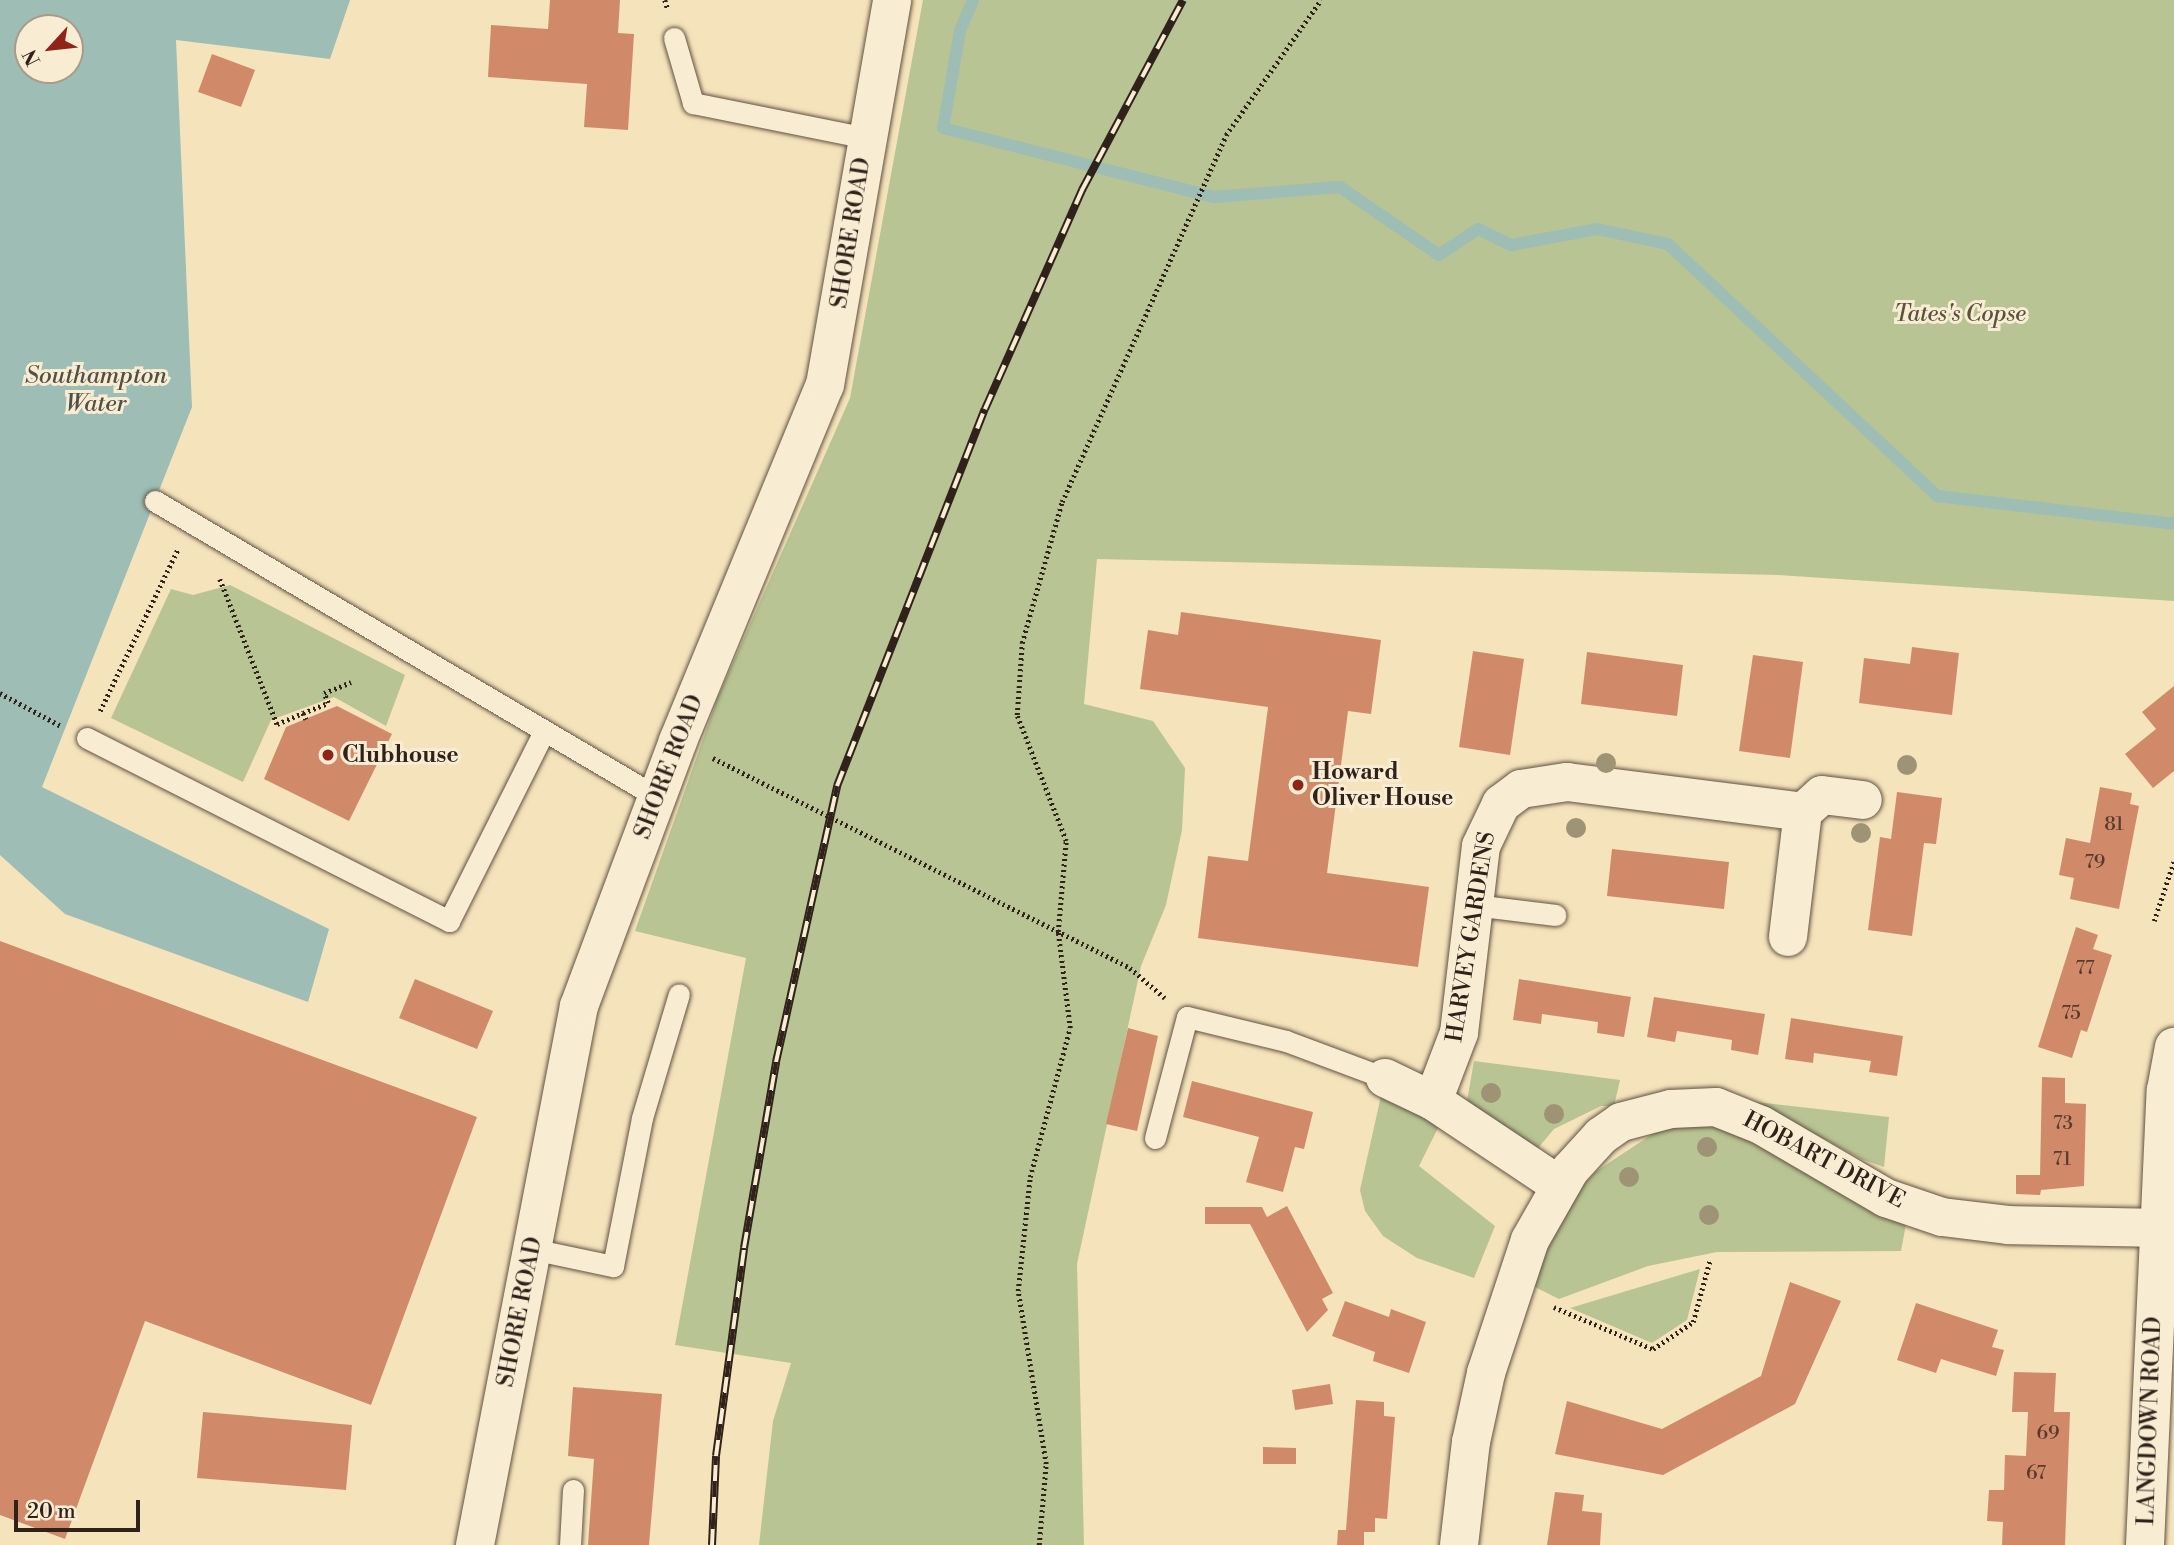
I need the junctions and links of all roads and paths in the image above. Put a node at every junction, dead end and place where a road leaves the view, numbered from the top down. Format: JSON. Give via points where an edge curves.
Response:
{"nodes":[{"id":1,"x":892,"y":0,"type":"edge"},
{"id":2,"x":1321,"y":0,"type":"edge"},
{"id":3,"x":674,"y":38,"type":"dead end"},
{"id":4,"x":866,"y":138,"type":"junction"},
{"id":5,"x":155,"y":501,"type":"dead end"},
{"id":6,"x":195,"y":525,"type":"junction"},
{"id":7,"x":351,"y":682,"type":"dead end"},
{"id":8,"x":0,"y":693,"type":"edge"},
{"id":9,"x":544,"y":731,"type":"junction"},
{"id":10,"x":87,"y":738,"type":"junction"},
{"id":11,"x":678,"y":741,"type":"junction"},
{"id":12,"x":657,"y":797,"type":"junction"},
{"id":13,"x":1863,"y":800,"type":"dead end"},
{"id":14,"x":1803,"y":812,"type":"junction"},
{"id":15,"x":2174,"y":861,"type":"edge"},
{"id":16,"x":1474,"y":905,"type":"junction"},
{"id":17,"x":1555,"y":915,"type":"dead end"},
{"id":18,"x":2154,"y":922,"type":"dead end"},
{"id":19,"x":1058,"y":932,"type":"junction"},
{"id":20,"x":1788,"y":937,"type":"dead end"},
{"id":21,"x":679,"y":994,"type":"dead end"},
{"id":22,"x":1186,"y":1017,"type":"junction"},
{"id":23,"x":2174,"y":1047,"type":"edge"},
{"id":24,"x":1385,"y":1078,"type":"joint"},
{"id":25,"x":1433,"y":1101,"type":"junction"},
{"id":26,"x":1155,"y":1138,"type":"dead end"},
{"id":27,"x":1559,"y":1185,"type":"junction"},
{"id":28,"x":2158,"y":1227,"type":"junction"},
{"id":29,"x":532,"y":1249,"type":"junction"},
{"id":30,"x":1710,"y":1260,"type":"dead end"},
{"id":31,"x":1554,"y":1307,"type":"dead end"},
{"id":32,"x":573,"y":1490,"type":"dead end"},
{"id":33,"x":2155,"y":1525,"type":"edge"},
{"id":34,"x":475,"y":1545,"type":"edge"},
{"id":35,"x":570,"y":1545,"type":"edge"},
{"id":36,"x":1039,"y":1545,"type":"edge"},
{"id":37,"x":1459,"y":1545,"type":"edge"}],
"edges":[{"from":1,"to":4,"type":"street","name":"SHORE ROAD"},
{"from":2,"to":19,"type":"path","via":[[1226,135],[1062,502],[1023,643],[1017,715],[1066,841]]},
{"from":3,"to":4,"type":"lane","via":[[693,103]]},
{"from":4,"to":11,"type":"street","name":"SHORE ROAD","via":[[825,385]]},
{"from":5,"to":6,"type":"lane"},
{"from":6,"to":7,"type":"path","via":[[277,724],[328,703],[324,693]]},
{"from":6,"to":9,"type":"lane"},
{"from":6,"to":10,"type":"path"},
{"from":8,"to":10,"type":"path"},
{"from":9,"to":10,"type":"lane","via":[[449,921]]},
{"from":9,"to":12,"type":"lane"},
{"from":11,"to":12,"type":"street","name":"SHORE ROAD"},
{"from":11,"to":19,"type":"path"},
{"from":12,"to":29,"type":"street","name":"SHORE ROAD","via":[[579,1006]]},
{"from":13,"to":14,"type":"street","via":[[1822,795]]},
{"from":14,"to":16,"type":"street","name":"HARVEY GARDENS","via":[[1567,782],[1521,789],[1502,804],[1489,824],[1481,846]]},
{"from":14,"to":20,"type":"street"},
{"from":15,"to":18,"type":"path"},
{"from":16,"to":17,"type":"lane"},
{"from":16,"to":25,"type":"street","name":"HARVEY GARDENS","via":[[1459,1033]]},
{"from":19,"to":22,"type":"path","via":[[1130,968]]},
{"from":19,"to":36,"type":"path","via":[[1070,1028],[1030,1177],[1018,1291],[1046,1464]]},
{"from":21,"to":29,"type":"lane","via":[[642,1118],[613,1266]]},
{"from":22,"to":24,"type":"lane","via":[[1286,1041]]},
{"from":22,"to":26,"type":"lane"},
{"from":23,"to":28,"type":"street","name":"LANGDOWN ROAD","via":[[2166,1090]]},
{"from":24,"to":25,"type":"street"},
{"from":25,"to":27,"type":"street"},
{"from":27,"to":28,"type":"street","name":"HOBART DRIVE","via":[[1601,1136],[1621,1122],[1671,1109],[1716,1107],[1770,1129],[1885,1198],[1942,1217],[2008,1225]]},
{"from":27,"to":37,"type":"street","name":"HOBART DRIVE","via":[[1530,1240],[1486,1373],[1471,1443]]},
{"from":28,"to":33,"type":"street","name":"LANGDOWN ROAD"},
{"from":29,"to":34,"type":"street","name":"SHORE ROAD"},
{"from":30,"to":31,"type":"path","via":[[1693,1322],[1653,1349]]},
{"from":32,"to":35,"type":"lane"}]}
